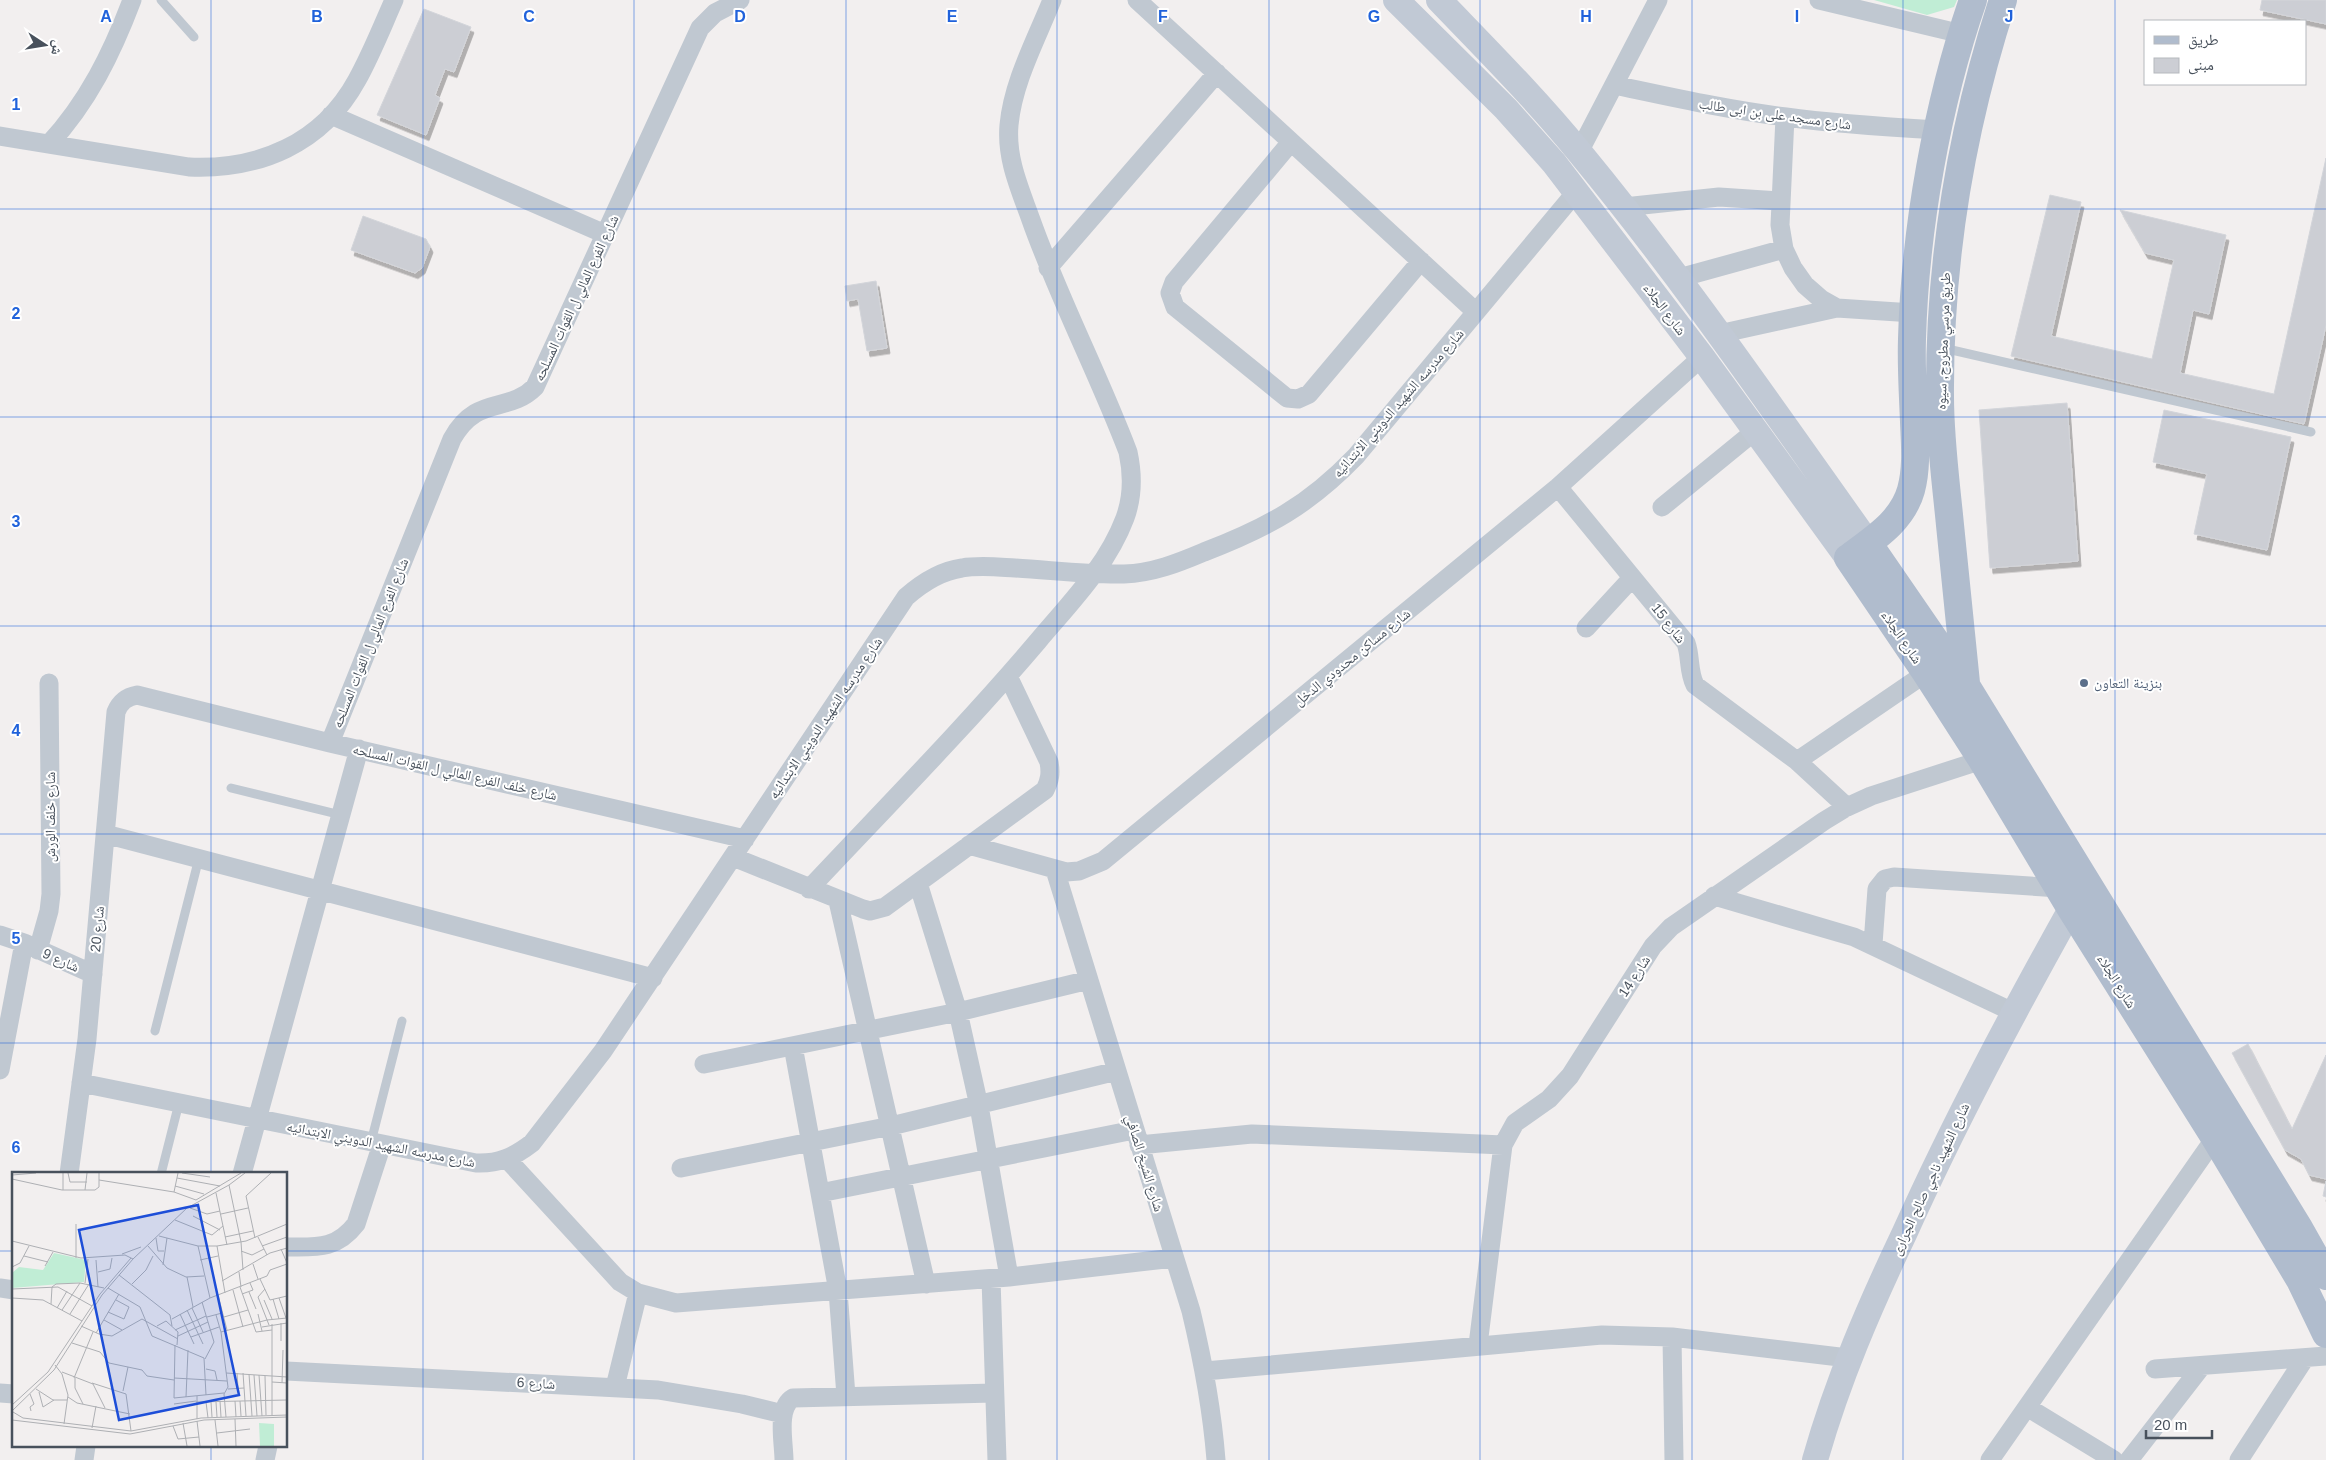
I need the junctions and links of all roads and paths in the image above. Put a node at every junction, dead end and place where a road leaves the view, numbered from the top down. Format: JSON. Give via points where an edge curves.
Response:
{"nodes":[{"id":1,"x":131,"y":0,"type":"edge"},
{"id":2,"x":161,"y":0,"type":"edge"},
{"id":3,"x":394,"y":0,"type":"edge"},
{"id":4,"x":740,"y":0,"type":"edge"},
{"id":5,"x":1052,"y":0,"type":"edge"},
{"id":6,"x":1138,"y":0,"type":"edge"},
{"id":7,"x":1396,"y":0,"type":"edge"},
{"id":8,"x":1439,"y":0,"type":"edge"},
{"id":9,"x":1658,"y":0,"type":"edge"},
{"id":10,"x":1820,"y":0,"type":"edge"},
{"id":11,"x":1973,"y":0,"type":"edge"},
{"id":12,"x":2003,"y":0,"type":"edge"},
{"id":13,"x":1962,"y":34,"type":"junction"},
{"id":14,"x":194,"y":37,"type":"dead end"},
{"id":15,"x":1217,"y":73,"type":"junction"},
{"id":16,"x":1614,"y":85,"type":"junction"},
{"id":17,"x":332,"y":115,"type":"junction"},
{"id":18,"x":1785,"y":117,"type":"junction"},
{"id":19,"x":1938,"y":130,"type":"junction"},
{"id":20,"x":0,"y":136,"type":"edge"},
{"id":21,"x":1291,"y":142,"type":"junction"},
{"id":22,"x":49,"y":144,"type":"junction"},
{"id":23,"x":1579,"y":152,"type":"junction"},
{"id":24,"x":1576,"y":192,"type":"junction"},
{"id":25,"x":1781,"y":201,"type":"junction"},
{"id":26,"x":1624,"y":207,"type":"junction"},
{"id":27,"x":605,"y":234,"type":"junction"},
{"id":28,"x":1784,"y":249,"type":"junction"},
{"id":29,"x":1420,"y":261,"type":"junction"},
{"id":30,"x":1048,"y":268,"type":"junction"},
{"id":31,"x":1679,"y":278,"type":"junction"},
{"id":32,"x":1837,"y":308,"type":"junction"},
{"id":33,"x":1476,"y":312,"type":"junction"},
{"id":34,"x":1913,"y":313,"type":"junction"},
{"id":35,"x":1719,"y":334,"type":"junction"},
{"id":36,"x":1941,"y":347,"type":"junction"},
{"id":37,"x":1702,"y":357,"type":"junction"},
{"id":38,"x":1755,"y":430,"type":"junction"},
{"id":39,"x":2311,"y":432,"type":"dead end"},
{"id":40,"x":1558,"y":487,"type":"junction"},
{"id":41,"x":1662,"y":506,"type":"dead end"},
{"id":42,"x":1858,"y":551,"type":"junction"},
{"id":43,"x":1096,"y":573,"type":"junction"},
{"id":44,"x":1632,"y":578,"type":"junction"},
{"id":45,"x":1586,"y":628,"type":"dead end"},
{"id":46,"x":1926,"y":673,"type":"junction"},
{"id":47,"x":1008,"y":676,"type":"junction"},
{"id":48,"x":49,"y":683,"type":"dead end"},
{"id":49,"x":1967,"y":687,"type":"junction"},
{"id":50,"x":137,"y":695,"type":"joint"},
{"id":51,"x":330,"y":743,"type":"junction"},
{"id":52,"x":359,"y":749,"type":"junction"},
{"id":53,"x":1982,"y":760,"type":"junction"},
{"id":54,"x":1797,"y":761,"type":"junction"},
{"id":55,"x":231,"y":788,"type":"dead end"},
{"id":56,"x":1847,"y":807,"type":"junction"},
{"id":57,"x":341,"y":815,"type":"junction"},
{"id":58,"x":105,"y":834,"type":"junction"},
{"id":59,"x":745,"y":839,"type":"junction"},
{"id":60,"x":969,"y":846,"type":"junction"},
{"id":61,"x":733,"y":857,"type":"junction"},
{"id":62,"x":199,"y":858,"type":"junction"},
{"id":63,"x":1055,"y":870,"type":"junction"},
{"id":64,"x":918,"y":883,"type":"junction"},
{"id":65,"x":809,"y":889,"type":"junction"},
{"id":66,"x":320,"y":890,"type":"junction"},
{"id":67,"x":1714,"y":896,"type":"junction"},
{"id":68,"x":2065,"y":898,"type":"junction"},
{"id":69,"x":838,"y":900,"type":"junction"},
{"id":70,"x":0,"y":935,"type":"edge"},
{"id":71,"x":1873,"y":944,"type":"junction"},
{"id":72,"x":31,"y":946,"type":"junction"},
{"id":73,"x":93,"y":974,"type":"junction"},
{"id":74,"x":653,"y":978,"type":"junction"},
{"id":75,"x":1089,"y":980,"type":"junction"},
{"id":76,"x":958,"y":1012,"type":"junction"},
{"id":77,"x":2013,"y":1012,"type":"junction"},
{"id":78,"x":402,"y":1021,"type":"dead end"},
{"id":79,"x":155,"y":1031,"type":"dead end"},
{"id":80,"x":869,"y":1031,"type":"junction"},
{"id":81,"x":793,"y":1046,"type":"junction"},
{"id":82,"x":704,"y":1064,"type":"dead end"},
{"id":83,"x":0,"y":1065,"type":"edge"},
{"id":84,"x":1117,"y":1071,"type":"junction"},
{"id":85,"x":81,"y":1083,"type":"junction"},
{"id":86,"x":179,"y":1103,"type":"junction"},
{"id":87,"x":979,"y":1106,"type":"junction"},
{"id":88,"x":258,"y":1119,"type":"junction"},
{"id":89,"x":890,"y":1126,"type":"junction"},
{"id":90,"x":1137,"y":1138,"type":"junction"},
{"id":91,"x":2216,"y":1138,"type":"junction"},
{"id":92,"x":812,"y":1142,"type":"junction"},
{"id":93,"x":376,"y":1143,"type":"junction"},
{"id":94,"x":1502,"y":1145,"type":"junction"},
{"id":95,"x":507,"y":1159,"type":"junction"},
{"id":96,"x":989,"y":1159,"type":"junction"},
{"id":97,"x":681,"y":1168,"type":"dead end"},
{"id":98,"x":69,"y":1172,"type":"edge"},
{"id":99,"x":162,"y":1172,"type":"edge"},
{"id":100,"x":243,"y":1172,"type":"edge"},
{"id":101,"x":902,"y":1176,"type":"junction"},
{"id":102,"x":820,"y":1193,"type":"junction"},
{"id":103,"x":288,"y":1247,"type":"edge"},
{"id":104,"x":1174,"y":1258,"type":"junction"},
{"id":105,"x":2326,"y":1276,"type":"edge"},
{"id":106,"x":1000,"y":1278,"type":"junction"},
{"id":107,"x":926,"y":1284,"type":"junction"},
{"id":108,"x":838,"y":1291,"type":"junction"},
{"id":109,"x":638,"y":1293,"type":"junction"},
{"id":110,"x":2326,"y":1334,"type":"edge"},
{"id":111,"x":1672,"y":1337,"type":"junction"},
{"id":112,"x":1478,"y":1345,"type":"junction"},
{"id":113,"x":2326,"y":1356,"type":"edge"},
{"id":114,"x":1848,"y":1358,"type":"junction"},
{"id":115,"x":2305,"y":1358,"type":"junction"},
{"id":116,"x":2202,"y":1366,"type":"junction"},
{"id":117,"x":2155,"y":1369,"type":"dead end"},
{"id":118,"x":288,"y":1371,"type":"edge"},
{"id":119,"x":1205,"y":1371,"type":"junction"},
{"id":120,"x":615,"y":1387,"type":"junction"},
{"id":121,"x":994,"y":1393,"type":"junction"},
{"id":122,"x":846,"y":1396,"type":"junction"},
{"id":123,"x":2027,"y":1407,"type":"junction"},
{"id":124,"x":783,"y":1414,"type":"junction"},
{"id":125,"x":784,"y":1460,"type":"edge"},
{"id":126,"x":997,"y":1460,"type":"edge"},
{"id":127,"x":1216,"y":1460,"type":"edge"},
{"id":128,"x":1674,"y":1460,"type":"edge"},
{"id":129,"x":1814,"y":1460,"type":"edge"},
{"id":130,"x":1990,"y":1460,"type":"edge"},
{"id":131,"x":2114,"y":1460,"type":"edge"},
{"id":132,"x":2129,"y":1460,"type":"edge"},
{"id":133,"x":2239,"y":1460,"type":"edge"}],
"edges":[{"from":1,"to":22,"type":"street","via":[[98,77],[67,124]]},
{"from":2,"to":14,"type":"lane"},
{"from":3,"to":17,"type":"street","via":[[357,80]]},
{"from":4,"to":27,"type":"street","name":"شارع الفرع المالي ل القوات المسلحه","via":[[715,13],[700,28]]},
{"from":5,"to":30,"type":"street","via":[[1017,88],[1009,127],[1012,167]]},
{"from":6,"to":15,"type":"street"},
{"from":7,"to":24,"type":"street","name":"شارع الجلاء","via":[[1506,108]]},
{"from":8,"to":23,"type":"street","name":"شارع الجلاء"},
{"from":9,"to":16,"type":"street"},
{"from":10,"to":13,"type":"street"},
{"from":11,"to":13,"type":"main road","name":"طريق مرسي مطروح, سيوه"},
{"from":12,"to":36,"type":"main road","name":"طريق مرسي مطروح, سيوه","via":[[1969,120],[1955,195],[1945,271]]},
{"from":13,"to":19,"type":"main road","name":"طريق مرسي مطروح, سيوه"},
{"from":15,"to":21,"type":"street"},
{"from":15,"to":30,"type":"street"},
{"from":16,"to":18,"type":"street","name":"شارع مسجد على بن ابى طالب","via":[[1700,104]]},
{"from":16,"to":23,"type":"street"},
{"from":17,"to":22,"type":"street","via":[[312,133],[266,158],[215,168],[189,167]]},
{"from":17,"to":27,"type":"street"},
{"from":18,"to":19,"type":"street","name":"شارع مسجد على بن ابى طالب"},
{"from":18,"to":25,"type":"street"},
{"from":19,"to":34,"type":"main road","name":"طريق مرسي مطروح, سيوه","via":[[1926,191]]},
{"from":20,"to":22,"type":"street"},
{"from":21,"to":29,"type":"street"},
{"from":21,"to":29,"type":"street","via":[[1174,282],[1170,294],[1175,307],[1287,398],[1298,399],[1309,394]]},
{"from":23,"to":26,"type":"street","name":"شارع الجلاء"},
{"from":24,"to":33,"type":"street","name":"شارع مدرسه الشهيد الدويني الابتدائيه"},
{"from":24,"to":37,"type":"street","name":"شارع الجلاء"},
{"from":25,"to":26,"type":"street","via":[[1712,198]]},
{"from":25,"to":28,"type":"street"},
{"from":26,"to":31,"type":"street","name":"شارع الجلاء"},
{"from":27,"to":51,"type":"street","name":"شارع الفرع المالي ل القوات المسلحه","via":[[535,387],[527,395],[478,411],[459,426]]},
{"from":28,"to":31,"type":"street"},
{"from":28,"to":32,"type":"street","via":[[1805,285],[1821,300]]},
{"from":29,"to":33,"type":"street"},
{"from":30,"to":43,"type":"street","via":[[1122,438],[1132,472],[1125,519]]},
{"from":31,"to":35,"type":"street","name":"شارع الجلاء"},
{"from":32,"to":34,"type":"street"},
{"from":32,"to":35,"type":"street"},
{"from":33,"to":43,"type":"street","name":"شارع مدرسه الشهيد الدويني الابتدائيه","via":[[1356,456],[1331,482],[1295,509],[1248,535],[1166,568],[1132,573]]},
{"from":34,"to":42,"type":"main road","name":"طريق مرسي مطروح, سيوه","via":[[1915,475],[1904,508],[1894,522]]},
{"from":35,"to":42,"type":"street","name":"شارع الجلاء"},
{"from":36,"to":39,"type":"lane"},
{"from":36,"to":49,"type":"main road","name":"طريق مرسي مطروح, سيوه","via":[[1942,450]]},
{"from":37,"to":38,"type":"street","name":"شارع الجلاء"},
{"from":37,"to":40,"type":"street","name":"شارع مساكن محدودي الدخل"},
{"from":38,"to":41,"type":"street"},
{"from":38,"to":42,"type":"street","name":"شارع الجلاء"},
{"from":40,"to":44,"type":"street","name":"شارع 15"},
{"from":40,"to":63,"type":"street","name":"شارع مساكن محدودي الدخل","via":[[1104,861],[1080,871]]},
{"from":42,"to":46,"type":"main road","name":"شارع الجلاء"},
{"from":42,"to":49,"type":"main road","name":"شارع الجلاء"},
{"from":43,"to":47,"type":"street"},
{"from":43,"to":59,"type":"street","name":"شارع مدرسه الشهيد الدويني الابتدائيه","via":[[982,566],[954,570],[922,584],[906,597]]},
{"from":44,"to":45,"type":"street"},
{"from":44,"to":54,"type":"street","name":"شارع 15","via":[[1686,643],[1690,652],[1690,674],[1695,685]]},
{"from":46,"to":53,"type":"main road","name":"شارع الجلاء"},
{"from":46,"to":54,"type":"street"},
{"from":47,"to":60,"type":"street","via":[[1049,762],[1050,781],[1045,790]]},
{"from":47,"to":65,"type":"street"},
{"from":48,"to":72,"type":"street","name":"شارع خلف الورش","via":[[51,894]]},
{"from":49,"to":105,"type":"main road","name":"شارع الجلاء"},
{"from":50,"to":51,"type":"street","name":"شارع خلف الفرع المالي ل القوات المسلحه"},
{"from":50,"to":58,"type":"street","name":"شارع 20","via":[[123,700],[116,712]]},
{"from":51,"to":52,"type":"street","name":"شارع خلف الفرع المالي ل القوات المسلحه"},
{"from":52,"to":57,"type":"street"},
{"from":52,"to":59,"type":"street","name":"شارع خلف الفرع المالي ل القوات المسلحه"},
{"from":53,"to":56,"type":"street","name":"شارع 14"},
{"from":53,"to":68,"type":"main road","name":"شارع الجلاء"},
{"from":54,"to":56,"type":"street","name":"شارع 15"},
{"from":55,"to":57,"type":"lane"},
{"from":56,"to":67,"type":"street","name":"شارع 14"},
{"from":57,"to":66,"type":"street"},
{"from":58,"to":62,"type":"street"},
{"from":58,"to":73,"type":"street","name":"شارع 20"},
{"from":59,"to":61,"type":"street","name":"شارع مدرسه الشهيد الدويني الابتدائيه"},
{"from":60,"to":63,"type":"street","name":"شارع مساكن محدودي الدخل"},
{"from":60,"to":64,"type":"street"},
{"from":61,"to":65,"type":"street"},
{"from":61,"to":74,"type":"street","name":"شارع مدرسه الشهيد الدويني الابتدائيه"},
{"from":62,"to":66,"type":"street"},
{"from":62,"to":79,"type":"lane"},
{"from":63,"to":75,"type":"street","name":"شارع الشيخ الصافي"},
{"from":64,"to":69,"type":"street","via":[[878,910],[863,909]]},
{"from":64,"to":76,"type":"street"},
{"from":65,"to":69,"type":"street"},
{"from":66,"to":74,"type":"street"},
{"from":66,"to":88,"type":"street"},
{"from":67,"to":71,"type":"street","via":[[1823,926]]},
{"from":67,"to":94,"type":"street","name":"شارع 14","via":[[1662,936],[1570,1076],[1549,1099],[1515,1123]]},
{"from":68,"to":71,"type":"street","via":[[1894,877],[1885,879],[1877,889]]},
{"from":68,"to":77,"type":"street","name":"شارع الشهيد ناجي صالح الجرارى"},
{"from":68,"to":91,"type":"main road","name":"شارع الجلاء"},
{"from":69,"to":80,"type":"street"},
{"from":70,"to":72,"type":"street","name":"شارع 9"},
{"from":71,"to":77,"type":"street"},
{"from":72,"to":73,"type":"street","name":"شارع 9"},
{"from":72,"to":83,"type":"street","name":"شارع خلف الورش"},
{"from":73,"to":85,"type":"street","name":"شارع 20"},
{"from":74,"to":95,"type":"street","name":"شارع مدرسه الشهيد الدويني الابتدائيه","via":[[603,1051],[532,1143]]},
{"from":75,"to":76,"type":"street"},
{"from":75,"to":84,"type":"street","name":"شارع الشيخ الصافي"},
{"from":76,"to":80,"type":"street"},
{"from":76,"to":87,"type":"street"},
{"from":77,"to":114,"type":"street","name":"شارع الشهيد ناجي صالح الجرارى","via":[[1959,1116]]},
{"from":78,"to":93,"type":"lane"},
{"from":80,"to":81,"type":"street"},
{"from":80,"to":89,"type":"street"},
{"from":81,"to":82,"type":"street"},
{"from":81,"to":92,"type":"street"},
{"from":84,"to":87,"type":"street"},
{"from":84,"to":90,"type":"street","name":"شارع الشيخ الصافي"},
{"from":85,"to":86,"type":"street","name":"شارع مدرسه الشهيد الدويني الابتدائيه"},
{"from":85,"to":98,"type":"street","name":"شارع 20"},
{"from":86,"to":88,"type":"street","name":"شارع مدرسه الشهيد الدويني الابتدائيه"},
{"from":86,"to":99,"type":"lane"},
{"from":87,"to":89,"type":"street"},
{"from":87,"to":96,"type":"street"},
{"from":88,"to":93,"type":"street","name":"شارع مدرسه الشهيد الدويني الابتدائيه"},
{"from":88,"to":100,"type":"street"},
{"from":89,"to":92,"type":"street"},
{"from":89,"to":101,"type":"street"},
{"from":90,"to":94,"type":"street","via":[[1252,1134]]},
{"from":90,"to":96,"type":"street"},
{"from":90,"to":104,"type":"street","name":"شارع الشيخ الصافي"},
{"from":91,"to":110,"type":"main road","name":"شارع الجلاء","via":[[2300,1280]]},
{"from":91,"to":123,"type":"street"},
{"from":92,"to":97,"type":"street"},
{"from":92,"to":102,"type":"street"},
{"from":93,"to":95,"type":"street","name":"شارع مدرسه الشهيد الدويني الابتدائيه","via":[[476,1163],[492,1164]]},
{"from":93,"to":103,"type":"street","via":[[356,1224],[348,1234],[328,1245]]},
{"from":94,"to":112,"type":"street","name":"شارع 14"},
{"from":95,"to":109,"type":"street","via":[[620,1282]]},
{"from":96,"to":101,"type":"street"},
{"from":96,"to":106,"type":"street"},
{"from":101,"to":102,"type":"street"},
{"from":101,"to":107,"type":"street"},
{"from":102,"to":108,"type":"street"},
{"from":104,"to":106,"type":"street"},
{"from":104,"to":119,"type":"street","name":"شارع الشيخ الصافي"},
{"from":106,"to":107,"type":"street"},
{"from":106,"to":121,"type":"street"},
{"from":107,"to":108,"type":"street"},
{"from":108,"to":109,"type":"street","via":[[676,1303]]},
{"from":108,"to":122,"type":"street"},
{"from":109,"to":120,"type":"street"},
{"from":111,"to":112,"type":"street","via":[[1602,1334]]},
{"from":111,"to":114,"type":"street"},
{"from":111,"to":128,"type":"street"},
{"from":112,"to":119,"type":"street"},
{"from":113,"to":115,"type":"street"},
{"from":114,"to":129,"type":"street","name":"شارع الشهيد ناجي صالح الجرارى"},
{"from":115,"to":116,"type":"street"},
{"from":115,"to":133,"type":"street"},
{"from":116,"to":117,"type":"street"},
{"from":116,"to":132,"type":"street"},
{"from":118,"to":120,"type":"street","name":"شارع 6"},
{"from":119,"to":127,"type":"street","name":"شارع الشيخ الصافي"},
{"from":120,"to":124,"type":"street","name":"شارع 6","via":[[700,1396]]},
{"from":121,"to":122,"type":"street"},
{"from":121,"to":126,"type":"street"},
{"from":122,"to":124,"type":"street","via":[[793,1398],[788,1400]]},
{"from":123,"to":130,"type":"street"},
{"from":123,"to":131,"type":"street"},
{"from":124,"to":125,"type":"street"}]}
